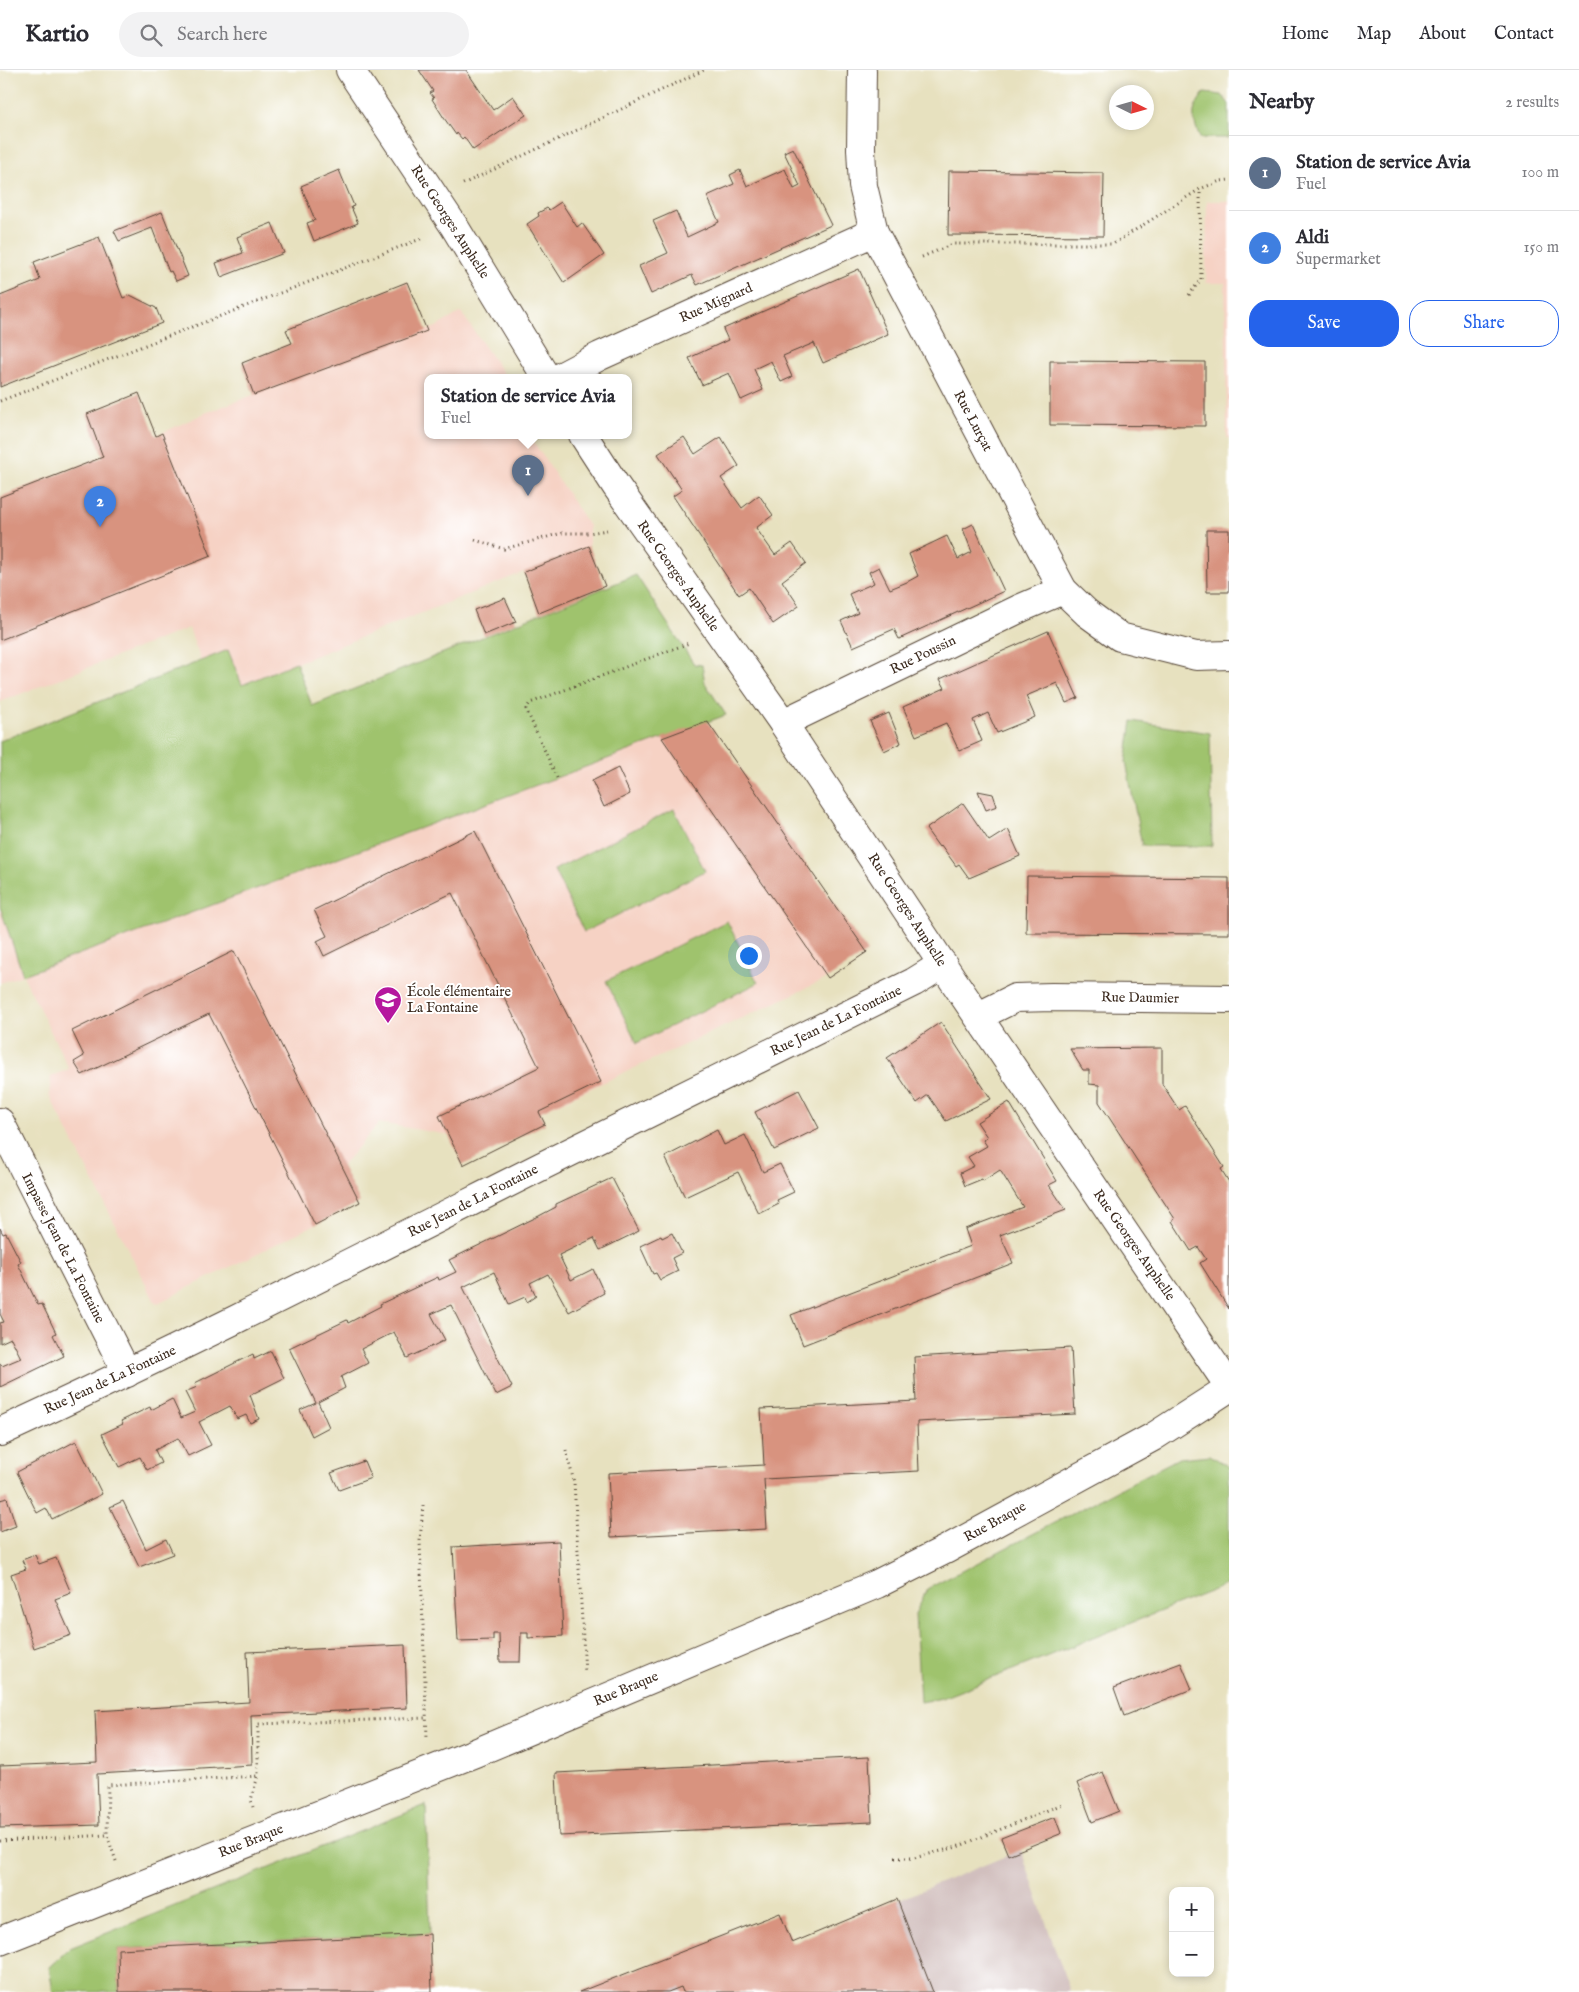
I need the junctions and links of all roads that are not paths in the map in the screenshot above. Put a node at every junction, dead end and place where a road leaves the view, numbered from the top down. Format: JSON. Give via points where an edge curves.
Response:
{"nodes":[{"id":1,"x":350,"y":70,"type":"edge"},
{"id":2,"x":862,"y":70,"type":"edge"},
{"id":3,"x":874,"y":232,"type":"junction"},
{"id":4,"x":544,"y":374,"type":"edge"},
{"id":5,"x":566,"y":374,"type":"edge"},
{"id":6,"x":586,"y":439,"type":"edge"},
{"id":7,"x":1064,"y":590,"type":"junction"},
{"id":8,"x":1229,"y":656,"type":"edge"},
{"id":9,"x":783,"y":723,"type":"junction"},
{"id":10,"x":944,"y":964,"type":"junction"},
{"id":11,"x":1229,"y":999,"type":"edge"},
{"id":12,"x":979,"y":1016,"type":"junction"},
{"id":13,"x":0,"y":1122,"type":"edge"},
{"id":14,"x":127,"y":1373,"type":"junction"},
{"id":15,"x":1229,"y":1387,"type":"edge"},
{"id":16,"x":0,"y":1432,"type":"edge"},
{"id":17,"x":0,"y":1941,"type":"edge"}],
"edges":[{"from":1,"to":4,"type":"street","name":"Rue Georges Auphelle","via":[[454,226]]},
{"from":2,"to":3,"type":"street","name":"Rue Lurçat","via":[[861,150],[864,186]]},
{"from":3,"to":5,"type":"street","name":"Rue Mignard"},
{"from":3,"to":7,"type":"street","name":"Rue Lurçat"},
{"from":6,"to":9,"type":"street","name":"Rue Georges Auphelle"},
{"from":7,"to":8,"type":"street","name":"Rue Lurçat","via":[[1120,637],[1196,656]]},
{"from":7,"to":9,"type":"street","name":"Rue Poussin"},
{"from":9,"to":10,"type":"street","name":"Rue Georges Auphelle"},
{"from":10,"to":12,"type":"street","name":"Rue Georges Auphelle"},
{"from":10,"to":14,"type":"street","name":"Rue Jean de La Fontaine","via":[[914,982]]},
{"from":11,"to":12,"type":"street","name":"Rue Daumier","via":[[1015,998]]},
{"from":12,"to":15,"type":"street","name":"Rue Georges Auphelle"},
{"from":13,"to":14,"type":"street","name":"Impasse Jean de La Fontaine"},
{"from":14,"to":16,"type":"street","name":"Rue Jean de La Fontaine"},
{"from":15,"to":17,"type":"street","name":"Rue Braque","via":[[1153,1437],[877,1584],[437,1767]]}]}
